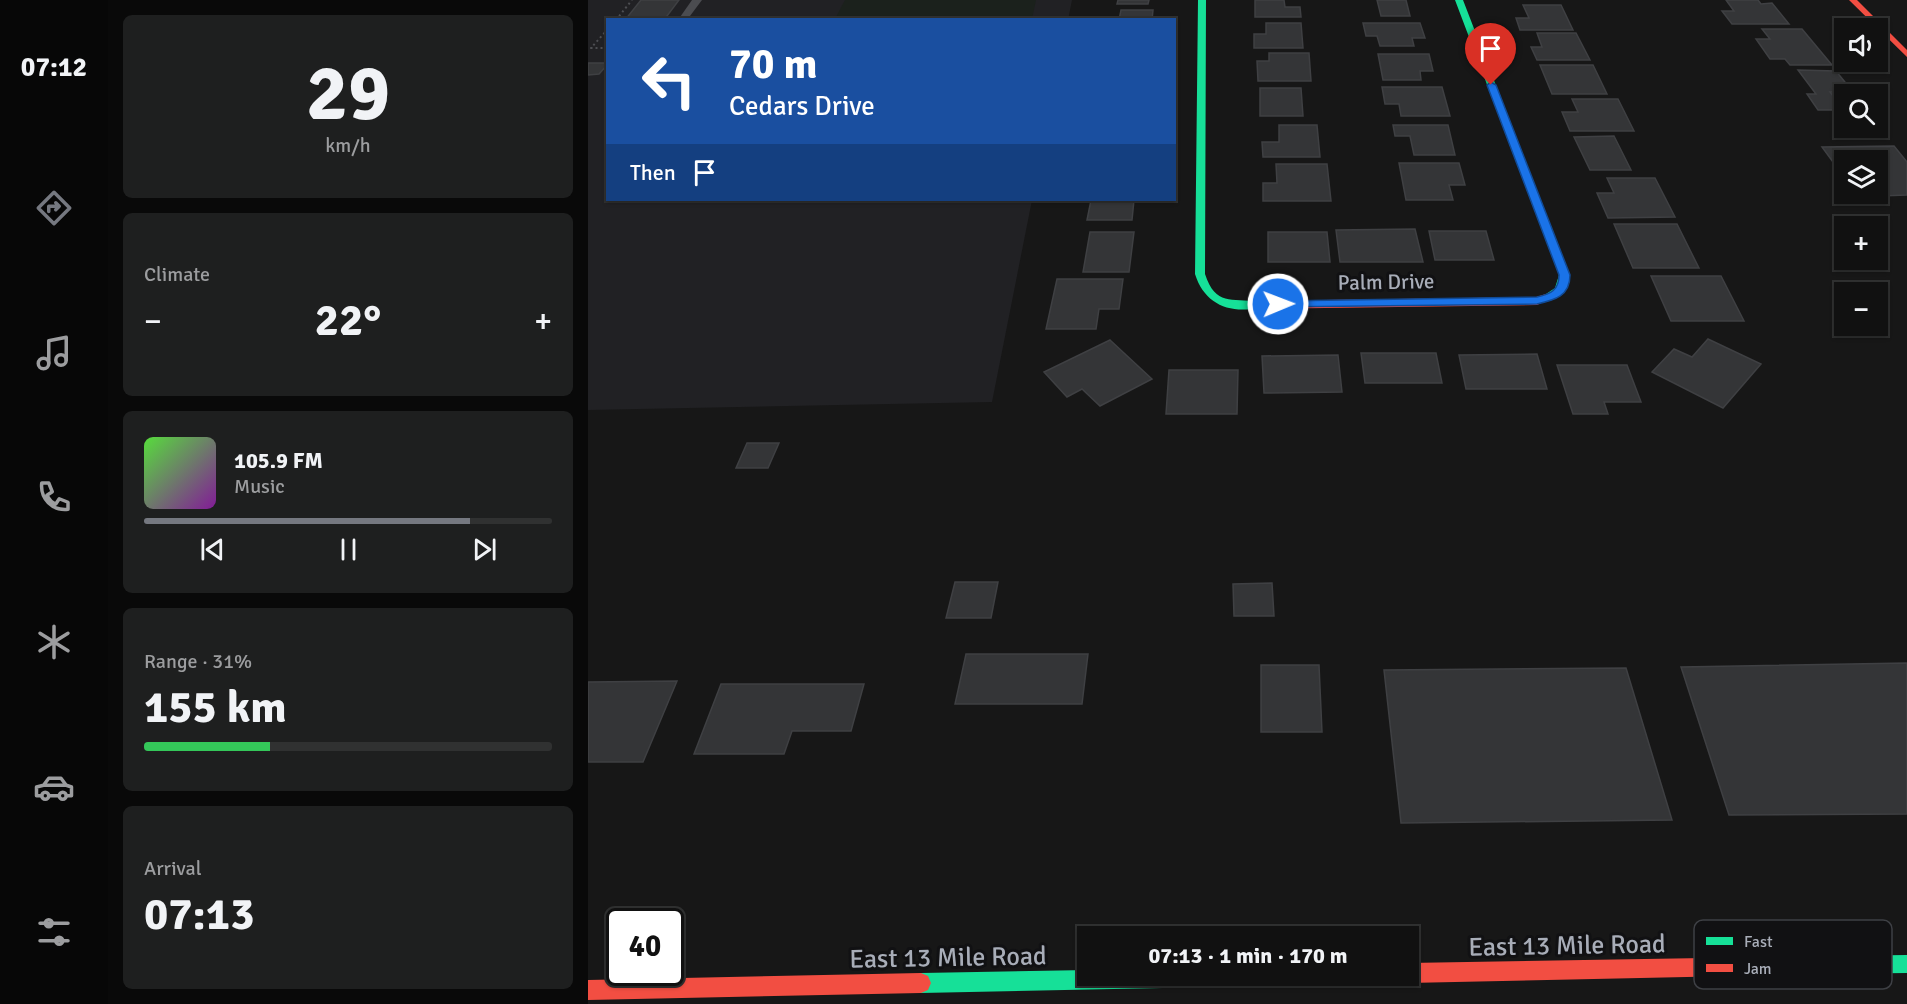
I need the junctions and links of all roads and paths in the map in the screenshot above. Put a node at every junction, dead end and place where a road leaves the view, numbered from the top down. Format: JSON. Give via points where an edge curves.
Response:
{"nodes":[{"id":1,"x":632,"y":0,"type":"edge"},
{"id":2,"x":697,"y":0,"type":"edge"},
{"id":3,"x":1202,"y":0,"type":"edge"},
{"id":4,"x":1459,"y":0,"type":"edge"},
{"id":5,"x":1853,"y":0,"type":"edge"},
{"id":6,"x":618,"y":18,"type":"edge"},
{"id":7,"x":684,"y":18,"type":"edge"},
{"id":8,"x":606,"y":31,"type":"edge"},
{"id":9,"x":606,"y":48,"type":"edge"},
{"id":10,"x":1907,"y":55,"type":"edge"},
{"id":11,"x":1892,"y":964,"type":"edge"},
{"id":12,"x":1907,"y":964,"type":"edge"},
{"id":13,"x":1694,"y":968,"type":"edge"},
{"id":14,"x":1419,"y":973,"type":"edge"},
{"id":15,"x":1077,"y":980,"type":"edge"},
{"id":16,"x":588,"y":990,"type":"edge"}],
"edges":[{"from":1,"to":6,"type":"path"},
{"from":2,"to":7,"type":"lane"},
{"from":3,"to":4,"type":"street","name":"Palm Drive","via":[[1200,274],[1203,287],[1213,298],[1234,304],[1537,301],[1552,297],[1560,292],[1564,275]]},
{"from":5,"to":10,"type":"street"},
{"from":8,"to":9,"type":"path","via":[[591,48]]},
{"from":11,"to":12,"type":"street","name":"East 13 Mile Road"},
{"from":13,"to":14,"type":"street","name":"East 13 Mile Road"},
{"from":15,"to":16,"type":"street","name":"East 13 Mile Road"}]}
